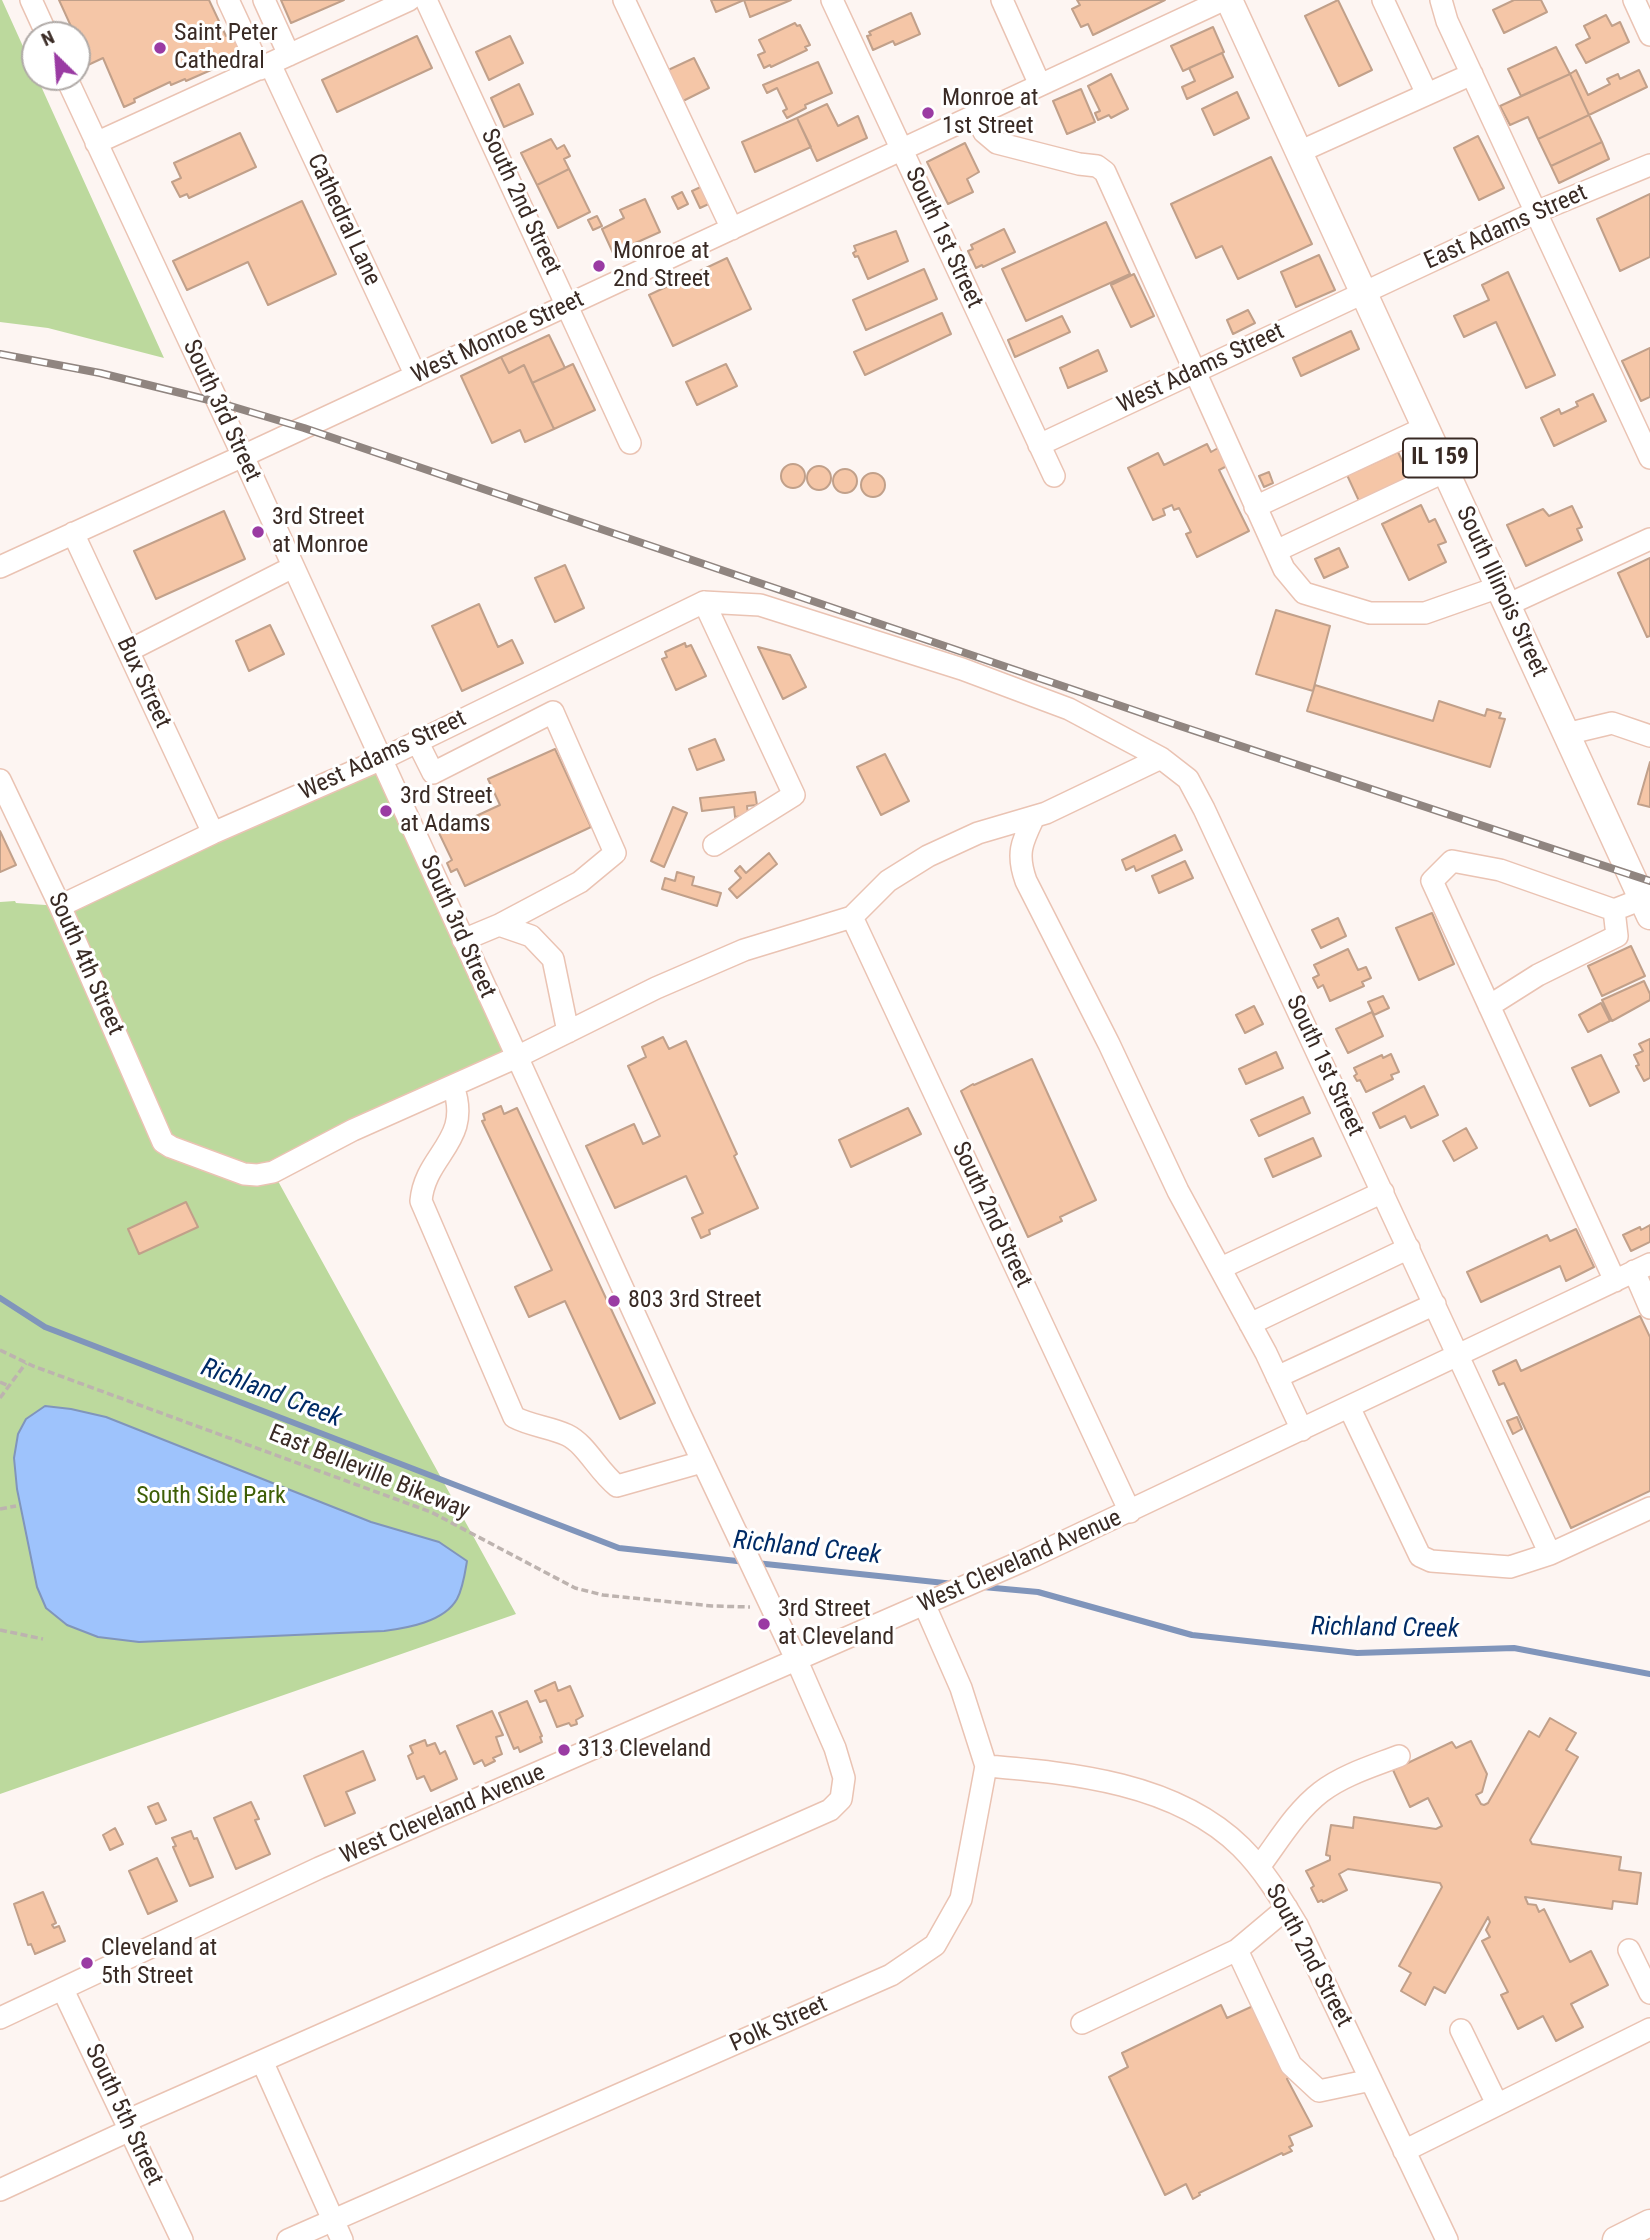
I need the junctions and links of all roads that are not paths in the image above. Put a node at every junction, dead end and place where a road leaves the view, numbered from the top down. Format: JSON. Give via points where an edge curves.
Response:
{"nodes":[{"id":1,"x":31,"y":0,"type":"edge"},
{"id":2,"x":228,"y":0,"type":"edge"},
{"id":3,"x":264,"y":0,"type":"edge"},
{"id":4,"x":409,"y":0,"type":"edge"},
{"id":5,"x":426,"y":0,"type":"edge"},
{"id":6,"x":624,"y":0,"type":"edge"},
{"id":7,"x":832,"y":0,"type":"edge"},
{"id":8,"x":1002,"y":0,"type":"edge"},
{"id":9,"x":1223,"y":0,"type":"edge"},
{"id":10,"x":1229,"y":0,"type":"edge"},
{"id":11,"x":1384,"y":0,"type":"edge"},
{"id":12,"x":1441,"y":0,"type":"edge"},
{"id":13,"x":1634,"y":0,"type":"edge"},
{"id":14,"x":41,"y":21,"type":"edge"},
{"id":15,"x":1650,"y":35,"type":"edge"},
{"id":16,"x":273,"y":62,"type":"junction"},
{"id":17,"x":1472,"y":74,"type":"junction"},
{"id":18,"x":1040,"y":85,"type":"junction"},
{"id":19,"x":72,"y":91,"type":"edge"},
{"id":20,"x":1427,"y":94,"type":"junction"},
{"id":21,"x":975,"y":115,"type":"junction"},
{"id":22,"x":96,"y":143,"type":"junction"},
{"id":23,"x":901,"y":150,"type":"junction"},
{"id":24,"x":1299,"y":152,"type":"junction"},
{"id":25,"x":1650,"y":165,"type":"edge"},
{"id":26,"x":1536,"y":212,"type":"junction"},
{"id":27,"x":732,"y":229,"type":"junction"},
{"id":28,"x":1364,"y":293,"type":"junction"},
{"id":29,"x":568,"y":305,"type":"junction"},
{"id":30,"x":1194,"y":372,"type":"junction"},
{"id":31,"x":416,"y":376,"type":"junction"},
{"id":32,"x":1426,"y":427,"type":"junction"},
{"id":33,"x":630,"y":443,"type":"dead end"},
{"id":34,"x":1039,"y":445,"type":"junction"},
{"id":35,"x":243,"y":456,"type":"junction"},
{"id":36,"x":1650,"y":458,"type":"edge"},
{"id":37,"x":1446,"y":471,"type":"junction"},
{"id":38,"x":1054,"y":476,"type":"dead end"},
{"id":39,"x":1255,"y":507,"type":"junction"},
{"id":40,"x":73,"y":533,"type":"junction"},
{"id":41,"x":1650,"y":539,"type":"edge"},
{"id":42,"x":1276,"y":551,"type":"junction"},
{"id":43,"x":0,"y":567,"type":"edge"},
{"id":44,"x":293,"y":567,"type":"junction"},
{"id":45,"x":1503,"y":596,"type":"junction"},
{"id":46,"x":704,"y":602,"type":"junction"},
{"id":47,"x":128,"y":651,"type":"junction"},
{"id":48,"x":1566,"y":734,"type":"junction"},
{"id":49,"x":1650,"y":736,"type":"edge"},
{"id":50,"x":417,"y":741,"type":"junction"},
{"id":51,"x":1161,"y":758,"type":"junction"},
{"id":52,"x":382,"y":759,"type":"junction"},
{"id":53,"x":0,"y":780,"type":"edge"},
{"id":54,"x":1034,"y":817,"type":"junction"},
{"id":55,"x":213,"y":833,"type":"junction"},
{"id":56,"x":714,"y":845,"type":"dead end"},
{"id":57,"x":60,"y":906,"type":"junction"},
{"id":58,"x":1646,"y":907,"type":"edge"},
{"id":59,"x":1614,"y":910,"type":"junction"},
{"id":60,"x":852,"y":917,"type":"junction"},
{"id":61,"x":499,"y":925,"type":"junction"},
{"id":62,"x":463,"y":940,"type":"junction"},
{"id":63,"x":1489,"y":1006,"type":"junction"},
{"id":64,"x":568,"y":1032,"type":"junction"},
{"id":65,"x":517,"y":1058,"type":"junction"},
{"id":66,"x":453,"y":1086,"type":"junction"},
{"id":67,"x":1383,"y":1192,"type":"junction"},
{"id":68,"x":1409,"y":1248,"type":"junction"},
{"id":69,"x":1221,"y":1268,"type":"junction"},
{"id":70,"x":1633,"y":1272,"type":"edge"},
{"id":71,"x":1435,"y":1304,"type":"junction"},
{"id":72,"x":1650,"y":1308,"type":"edge"},
{"id":73,"x":1250,"y":1324,"type":"junction"},
{"id":74,"x":1459,"y":1354,"type":"junction"},
{"id":75,"x":1277,"y":1377,"type":"junction"},
{"id":76,"x":1349,"y":1407,"type":"junction"},
{"id":77,"x":1302,"y":1430,"type":"junction"},
{"id":78,"x":702,"y":1462,"type":"junction"},
{"id":79,"x":1650,"y":1508,"type":"edge"},
{"id":80,"x":1130,"y":1512,"type":"junction"},
{"id":81,"x":1550,"y":1554,"type":"junction"},
{"id":82,"x":929,"y":1604,"type":"junction"},
{"id":83,"x":797,"y":1661,"type":"junction"},
{"id":84,"x":1399,"y":1756,"type":"dead end"},
{"id":85,"x":986,"y":1766,"type":"junction"},
{"id":86,"x":1259,"y":1867,"type":"junction"},
{"id":87,"x":1287,"y":1909,"type":"junction"},
{"id":88,"x":1237,"y":1950,"type":"junction"},
{"id":89,"x":1629,"y":1950,"type":"dead end"},
{"id":90,"x":64,"y":1990,"type":"junction"},
{"id":91,"x":1650,"y":1993,"type":"edge"},
{"id":92,"x":0,"y":2018,"type":"edge"},
{"id":93,"x":1082,"y":2023,"type":"dead end"},
{"id":94,"x":1650,"y":2029,"type":"edge"},
{"id":95,"x":1461,"y":2030,"type":"dead end"},
{"id":96,"x":262,"y":2061,"type":"junction"},
{"id":97,"x":1371,"y":2080,"type":"junction"},
{"id":98,"x":1497,"y":2104,"type":"junction"},
{"id":99,"x":128,"y":2126,"type":"junction"},
{"id":100,"x":1404,"y":2151,"type":"junction"},
{"id":101,"x":0,"y":2190,"type":"edge"},
{"id":102,"x":1650,"y":2223,"type":"edge"},
{"id":103,"x":338,"y":2230,"type":"edge"},
{"id":104,"x":182,"y":2240,"type":"edge"},
{"id":105,"x":288,"y":2240,"type":"edge"},
{"id":106,"x":1447,"y":2240,"type":"edge"},
{"id":107,"x":1615,"y":2240,"type":"edge"}],
"edges":[{"from":1,"to":14,"type":"street"},
{"from":2,"to":16,"type":"street"},
{"from":3,"to":16,"type":"street"},
{"from":4,"to":16,"type":"street"},
{"from":5,"to":29,"type":"street","name":"South 2nd Street"},
{"from":6,"to":27,"type":"street"},
{"from":7,"to":23,"type":"street","name":"South 1st Street"},
{"from":8,"to":18,"type":"street"},
{"from":9,"to":18,"type":"street","name":"West Monroe Street"},
{"from":10,"to":24,"type":"main road","name":"South Illinois Street","number":"IL 159"},
{"from":11,"to":20,"type":"street"},
{"from":12,"to":17,"type":"street"},
{"from":13,"to":15,"type":"street"},
{"from":16,"to":22,"type":"street"},
{"from":16,"to":31,"type":"street","name":"Cathedral Lane"},
{"from":17,"to":20,"type":"street"},
{"from":17,"to":26,"type":"street"},
{"from":18,"to":21,"type":"street","name":"West Monroe Street"},
{"from":19,"to":22,"type":"street","name":"South 3rd Street"},
{"from":20,"to":24,"type":"street"},
{"from":21,"to":23,"type":"street","name":"West Monroe Street"},
{"from":21,"to":30,"type":"street","via":[[997,143],[1097,166],[1105,172]]},
{"from":22,"to":35,"type":"street","name":"South 3rd Street"},
{"from":23,"to":27,"type":"street","name":"West Monroe Street"},
{"from":23,"to":34,"type":"street","name":"South 1st Street"},
{"from":24,"to":28,"type":"main road","name":"South Illinois Street","number":"IL 159"},
{"from":25,"to":26,"type":"street","name":"East Adams Street"},
{"from":26,"to":28,"type":"street","name":"East Adams Street"},
{"from":26,"to":36,"type":"street"},
{"from":27,"to":29,"type":"street","name":"West Monroe Street"},
{"from":28,"to":30,"type":"street","name":"West Adams Street"},
{"from":28,"to":32,"type":"main road","name":"South Illinois Street","number":"IL 159"},
{"from":29,"to":31,"type":"street","name":"West Monroe Street"},
{"from":29,"to":33,"type":"street","name":"South 2nd Street"},
{"from":30,"to":34,"type":"street","name":"West Adams Street"},
{"from":30,"to":39,"type":"street"},
{"from":31,"to":35,"type":"street","name":"West Monroe Street"},
{"from":32,"to":37,"type":"main road","name":"South Illinois Street","number":"IL 159"},
{"from":32,"to":39,"type":"street"},
{"from":34,"to":38,"type":"street","name":"South 1st Street"},
{"from":35,"to":40,"type":"street","name":"West Monroe Street"},
{"from":35,"to":44,"type":"street","name":"South 3rd Street"},
{"from":37,"to":42,"type":"street"},
{"from":37,"to":45,"type":"main road","name":"South Illinois Street","number":"IL 159"},
{"from":39,"to":42,"type":"street"},
{"from":40,"to":43,"type":"street","name":"West Monroe Street"},
{"from":40,"to":47,"type":"street","name":"Bux Street"},
{"from":41,"to":45,"type":"street"},
{"from":42,"to":45,"type":"street","via":[[1304,593],[1370,613],[1424,613]]},
{"from":44,"to":47,"type":"street"},
{"from":44,"to":52,"type":"street","name":"South 3rd Street"},
{"from":45,"to":48,"type":"main road","name":"South Illinois Street","number":"IL 159"},
{"from":46,"to":50,"type":"street","name":"West Adams Street"},
{"from":46,"to":51,"type":"street","via":[[760,605],[962,668],[1069,709]]},
{"from":46,"to":56,"type":"street","via":[[794,795]]},
{"from":47,"to":55,"type":"street","name":"Bux Street"},
{"from":48,"to":49,"type":"street","via":[[1612,723]]},
{"from":48,"to":58,"type":"main road","name":"South Illinois Street","number":"IL 159"},
{"from":50,"to":52,"type":"street","name":"West Adams Street"},
{"from":50,"to":61,"type":"street","via":[[433,773],[553,712],[591,796],[615,853],[580,882]]},
{"from":51,"to":54,"type":"street"},
{"from":51,"to":67,"type":"street","name":"South 1st Street","via":[[1188,779]]},
{"from":52,"to":55,"type":"street","name":"West Adams Street"},
{"from":52,"to":62,"type":"street","name":"South 3rd Street"},
{"from":53,"to":57,"type":"street","name":"South 4th Street"},
{"from":54,"to":60,"type":"street","via":[[978,833],[928,856],[888,881]]},
{"from":54,"to":69,"type":"street","via":[[1020,857],[1026,881],[1178,1191]]},
{"from":55,"to":57,"type":"street","name":"West Adams Street"},
{"from":57,"to":66,"type":"street","name":"South 4th Street","via":[[158,1134],[171,1147],[244,1174],[273,1172]]},
{"from":58,"to":59,"type":"street"},
{"from":59,"to":63,"type":"street","via":[[1617,936],[1538,975]]},
{"from":59,"to":63,"type":"street","via":[[1500,870],[1452,861],[1432,881]]},
{"from":60,"to":64,"type":"street","via":[[744,950]]},
{"from":60,"to":80,"type":"street","name":"South 2nd Street"},
{"from":61,"to":62,"type":"street"},
{"from":61,"to":64,"type":"street","via":[[531,936],[553,959]]},
{"from":62,"to":65,"type":"street","name":"South 3rd Street"},
{"from":63,"to":70,"type":"street"},
{"from":64,"to":65,"type":"street"},
{"from":65,"to":66,"type":"street"},
{"from":65,"to":78,"type":"street","name":"South 3rd Street"},
{"from":66,"to":78,"type":"street","via":[[459,1103],[456,1128],[422,1188],[421,1201],[514,1417],[567,1435],[617,1486]]},
{"from":67,"to":68,"type":"street","name":"South 1st Street"},
{"from":67,"to":69,"type":"street"},
{"from":68,"to":71,"type":"street","name":"South 1st Street"},
{"from":68,"to":73,"type":"street"},
{"from":69,"to":73,"type":"street"},
{"from":70,"to":72,"type":"street"},
{"from":70,"to":74,"type":"street","name":"West Cleveland Avenue"},
{"from":71,"to":74,"type":"street","name":"South 1st Street"},
{"from":71,"to":75,"type":"street"},
{"from":73,"to":75,"type":"street"},
{"from":74,"to":76,"type":"street","name":"West Cleveland Avenue"},
{"from":74,"to":81,"type":"street","name":"South 1st Street"},
{"from":75,"to":77,"type":"street"},
{"from":76,"to":77,"type":"street","name":"West Cleveland Avenue"},
{"from":76,"to":81,"type":"street","via":[[1420,1556],[1431,1561],[1510,1567]]},
{"from":77,"to":80,"type":"street","name":"West Cleveland Avenue"},
{"from":78,"to":83,"type":"street","name":"South 3rd Street"},
{"from":79,"to":81,"type":"street"},
{"from":80,"to":82,"type":"street","name":"West Cleveland Avenue"},
{"from":82,"to":83,"type":"street","name":"West Cleveland Avenue"},
{"from":82,"to":85,"type":"street","name":"Polk Street"},
{"from":83,"to":90,"type":"street","name":"West Cleveland Avenue","via":[[319,1868]]},
{"from":83,"to":96,"type":"street","name":"South 3rd Street","via":[[844,1778],[841,1799],[830,1810]]},
{"from":84,"to":86,"type":"street","via":[[1320,1793]]},
{"from":85,"to":86,"type":"street","name":"South 2nd Street","via":[[1122,1785],[1187,1808],[1239,1846]]},
{"from":85,"to":103,"type":"street","name":"Polk Street","via":[[961,1899],[935,1945],[879,1981]]},
{"from":86,"to":87,"type":"street","name":"South 2nd Street"},
{"from":87,"to":88,"type":"street"},
{"from":87,"to":97,"type":"street","name":"South 2nd Street"},
{"from":88,"to":93,"type":"street"},
{"from":88,"to":97,"type":"street","via":[[1291,2065],[1319,2091]]},
{"from":89,"to":91,"type":"street"},
{"from":90,"to":92,"type":"street","name":"West Cleveland Avenue"},
{"from":90,"to":99,"type":"street","name":"South 5th Street"},
{"from":94,"to":98,"type":"street"},
{"from":95,"to":98,"type":"street"},
{"from":96,"to":99,"type":"street","name":"South 3rd Street"},
{"from":96,"to":103,"type":"street"},
{"from":97,"to":100,"type":"street","name":"South 2nd Street"},
{"from":98,"to":100,"type":"street"},
{"from":99,"to":101,"type":"street","name":"South 3rd Street"},
{"from":99,"to":104,"type":"street","name":"South 5th Street"},
{"from":100,"to":106,"type":"street","name":"South 2nd Street"},
{"from":102,"to":107,"type":"main road"},
{"from":103,"to":105,"type":"street","name":"Polk Street"}]}
